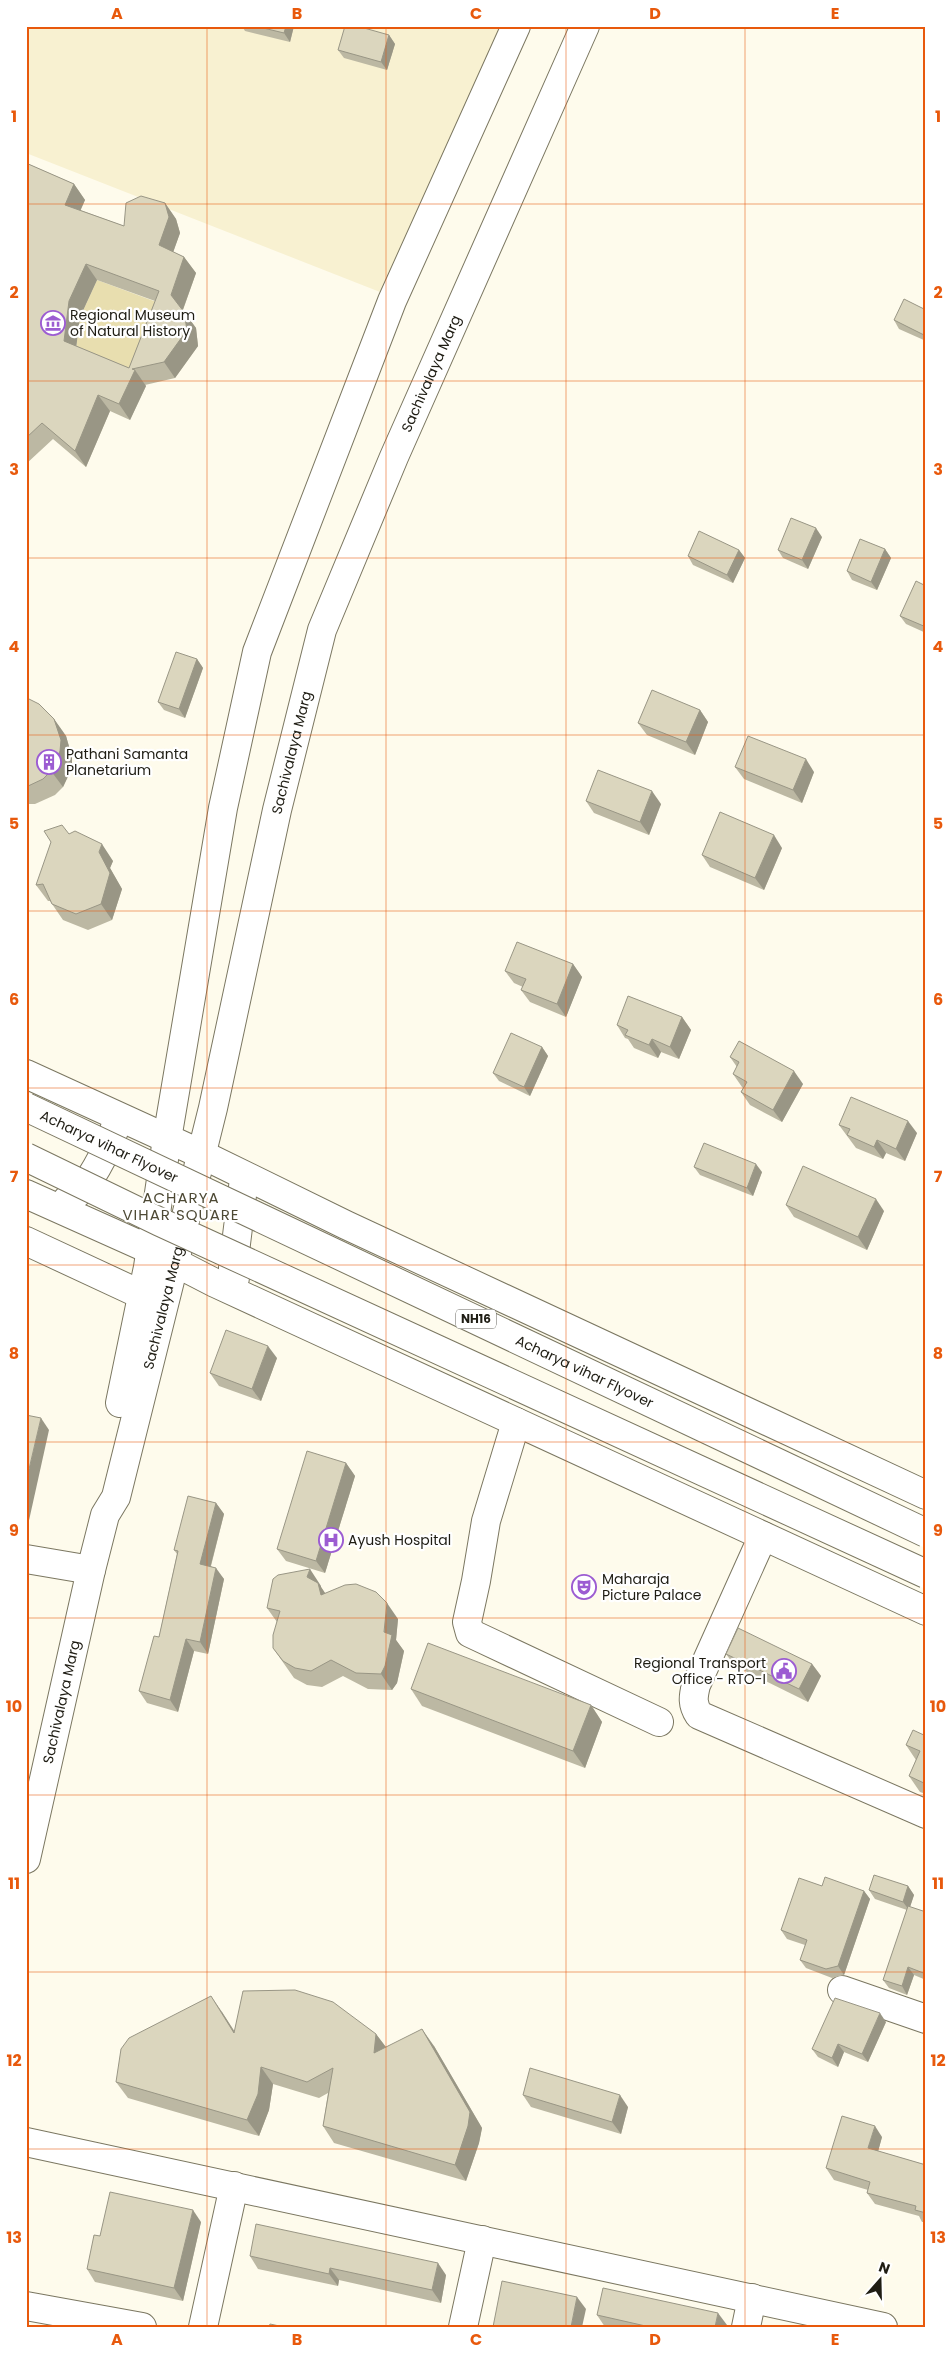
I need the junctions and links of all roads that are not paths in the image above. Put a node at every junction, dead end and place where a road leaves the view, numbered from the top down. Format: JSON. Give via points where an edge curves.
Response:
{"nodes":[{"id":1,"x":516,"y":26,"type":"edge"},
{"id":2,"x":585,"y":26,"type":"edge"},
{"id":3,"x":26,"y":1074,"type":"edge"},
{"id":4,"x":26,"y":1107,"type":"edge"},
{"id":5,"x":119,"y":1116,"type":"junction"},
{"id":6,"x":167,"y":1139,"type":"junction"},
{"id":7,"x":201,"y":1154,"type":"junction"},
{"id":8,"x":26,"y":1157,"type":"edge"},
{"id":9,"x":244,"y":1176,"type":"junction"},
{"id":10,"x":35,"y":1198,"type":"edge"},
{"id":11,"x":26,"y":1241,"type":"edge"},
{"id":12,"x":151,"y":1250,"type":"junction"},
{"id":13,"x":175,"y":1262,"type":"junction"},
{"id":14,"x":236,"y":1292,"type":"junction"},
{"id":15,"x":142,"y":1295,"type":"junction"},
{"id":16,"x":516,"y":1422,"type":"junction"},
{"id":17,"x":926,"y":1496,"type":"edge"},
{"id":18,"x":105,"y":1515,"type":"junction"},
{"id":19,"x":926,"y":1533,"type":"edge"},
{"id":20,"x":763,"y":1536,"type":"junction"},
{"id":21,"x":26,"y":1559,"type":"edge"},
{"id":22,"x":90,"y":1570,"type":"junction"},
{"id":23,"x":926,"y":1574,"type":"edge"},
{"id":24,"x":926,"y":1611,"type":"edge"},
{"id":25,"x":659,"y":1722,"type":"dead end"},
{"id":26,"x":926,"y":1814,"type":"edge"},
{"id":27,"x":26,"y":1859,"type":"edge"},
{"id":28,"x":842,"y":1990,"type":"dead end"},
{"id":29,"x":926,"y":2019,"type":"edge"},
{"id":30,"x":26,"y":2142,"type":"edge"},
{"id":31,"x":234,"y":2186,"type":"junction"},
{"id":32,"x":482,"y":2240,"type":"junction"},
{"id":33,"x":752,"y":2298,"type":"junction"},
{"id":34,"x":26,"y":2306,"type":"edge"},
{"id":35,"x":851,"y":2324,"type":"edge"},
{"id":36,"x":142,"y":2327,"type":"edge"},
{"id":37,"x":203,"y":2327,"type":"edge"},
{"id":38,"x":463,"y":2327,"type":"edge"},
{"id":39,"x":746,"y":2327,"type":"edge"},
{"id":40,"x":883,"y":2327,"type":"edge"}],
"edges":[{"from":1,"to":6,"type":"main road","name":"Sachivalaya Marg","via":[[392,301],[257,652],[222,808]]},
{"from":2,"to":7,"type":"main road","name":"Sachivalaya Marg","via":[[394,457],[322,630],[277,810]]},
{"from":3,"to":5,"type":"main road"},
{"from":4,"to":19,"type":"main road","name":"Acharya vihar Flyover","number":"NH16","bridge":true},
{"from":5,"to":6,"type":"main road"},
{"from":5,"to":10,"type":"main road","via":[[111,1141],[78,1194],[64,1201]]},
{"from":6,"to":7,"type":"main road"},
{"from":6,"to":12,"type":"main road","name":"Sachivalaya Marg"},
{"from":7,"to":9,"type":"main road"},
{"from":7,"to":13,"type":"main road","name":"Sachivalaya Marg"},
{"from":8,"to":23,"type":"main road","bridge":true,"via":[[160,1222]]},
{"from":9,"to":14,"type":"main road","via":[[233,1268]]},
{"from":9,"to":17,"type":"main road"},
{"from":10,"to":12,"type":"main road"},
{"from":11,"to":15,"type":"main road"},
{"from":12,"to":13,"type":"main road"},
{"from":12,"to":15,"type":"main road","name":"Sachivalaya Marg"},
{"from":13,"to":14,"type":"main road"},
{"from":13,"to":18,"type":"main road","name":"Sachivalaya Marg","via":[[116,1497]]},
{"from":14,"to":16,"type":"main road"},
{"from":15,"to":18,"type":"main road","name":"Sachivalaya Marg","via":[[101,1497]]},
{"from":16,"to":20,"type":"main road"},
{"from":16,"to":25,"type":"main road","via":[[486,1521],[467,1622],[470,1633]]},
{"from":18,"to":22,"type":"main road","name":"Sachivalaya Marg"},
{"from":20,"to":24,"type":"main road"},
{"from":20,"to":26,"type":"main road","via":[[696,1685],[693,1696],[699,1715]]},
{"from":21,"to":22,"type":"main road"},
{"from":22,"to":27,"type":"main road","name":"Sachivalaya Marg"},
{"from":28,"to":29,"type":"main road"},
{"from":30,"to":31,"type":"main road"},
{"from":31,"to":32,"type":"main road"},
{"from":31,"to":37,"type":"main road"},
{"from":32,"to":33,"type":"main road"},
{"from":32,"to":38,"type":"main road"},
{"from":33,"to":35,"type":"main road"},
{"from":33,"to":39,"type":"main road"},
{"from":34,"to":36,"type":"main road"},
{"from":35,"to":40,"type":"main road"}]}
